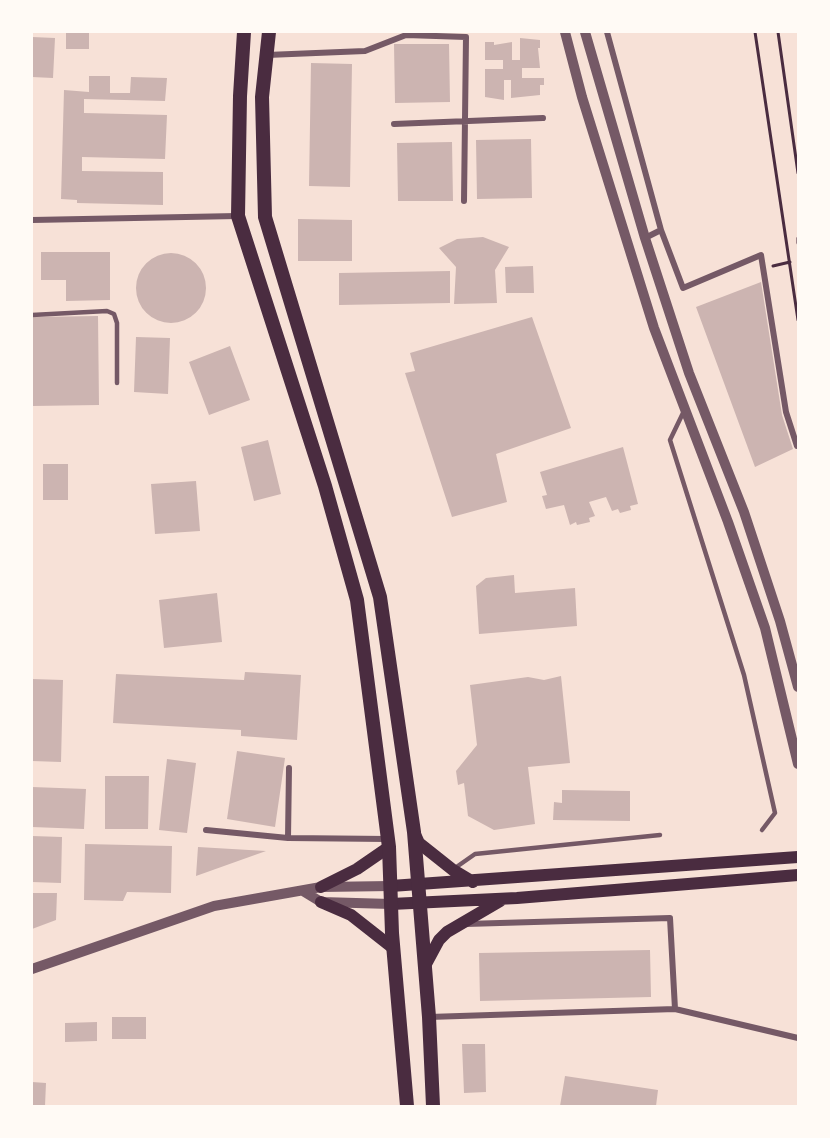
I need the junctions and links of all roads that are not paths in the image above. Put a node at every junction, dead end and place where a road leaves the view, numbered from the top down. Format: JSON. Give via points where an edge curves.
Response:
{"nodes":[{"id":1,"x":244,"y":32,"type":"edge"},
{"id":2,"x":269,"y":32,"type":"edge"},
{"id":3,"x":565,"y":32,"type":"edge"},
{"id":4,"x":585,"y":32,"type":"edge"},
{"id":5,"x":607,"y":32,"type":"edge"},
{"id":6,"x":267,"y":55,"type":"junction"},
{"id":7,"x":543,"y":118,"type":"dead end"},
{"id":8,"x":465,"y":120,"type":"junction"},
{"id":9,"x":394,"y":124,"type":"dead end"},
{"id":10,"x":464,"y":201,"type":"dead end"},
{"id":11,"x":238,"y":216,"type":"junction"},
{"id":12,"x":32,"y":220,"type":"edge"},
{"id":13,"x":661,"y":230,"type":"junction"},
{"id":14,"x":645,"y":238,"type":"junction"},
{"id":15,"x":32,"y":315,"type":"edge"},
{"id":16,"x":117,"y":383,"type":"dead end"},
{"id":17,"x":701,"y":405,"type":"junction"},
{"id":18,"x":684,"y":410,"type":"junction"},
{"id":19,"x":797,"y":446,"type":"edge"},
{"id":20,"x":798,"y":687,"type":"edge"},
{"id":21,"x":798,"y":764,"type":"edge"},
{"id":22,"x":289,"y":768,"type":"dead end"},
{"id":23,"x":206,"y":830,"type":"dead end"},
{"id":24,"x":762,"y":830,"type":"dead end"},
{"id":25,"x":414,"y":831,"type":"junction"},
{"id":26,"x":660,"y":836,"type":"dead end"},
{"id":27,"x":288,"y":838,"type":"junction"},
{"id":28,"x":388,"y":843,"type":"junction"},
{"id":29,"x":798,"y":857,"type":"edge"},
{"id":30,"x":453,"y":870,"type":"junction"},
{"id":31,"x":798,"y":875,"type":"edge"},
{"id":32,"x":473,"y":882,"type":"junction"},
{"id":33,"x":418,"y":885,"type":"junction"},
{"id":34,"x":391,"y":886,"type":"junction"},
{"id":35,"x":321,"y":887,"type":"junction"},
{"id":36,"x":303,"y":891,"type":"junction"},
{"id":37,"x":503,"y":899,"type":"junction"},
{"id":38,"x":321,"y":902,"type":"junction"},
{"id":39,"x":419,"y":903,"type":"junction"},
{"id":40,"x":392,"y":904,"type":"junction"},
{"id":41,"x":460,"y":924,"type":"junction"},
{"id":42,"x":393,"y":948,"type":"junction"},
{"id":43,"x":425,"y":966,"type":"junction"},
{"id":44,"x":32,"y":969,"type":"edge"},
{"id":45,"x":675,"y":1009,"type":"junction"},
{"id":46,"x":429,"y":1017,"type":"junction"},
{"id":47,"x":798,"y":1038,"type":"edge"},
{"id":48,"x":407,"y":1107,"type":"edge"},
{"id":49,"x":433,"y":1107,"type":"edge"}],
"edges":[{"from":1,"to":11,"type":"main road"},
{"from":2,"to":6,"type":"main road"},
{"from":3,"to":18,"type":"street","via":[[626,242]]},
{"from":4,"to":14,"type":"street"},
{"from":5,"to":13,"type":"street"},
{"from":6,"to":8,"type":"street","via":[[365,51],[406,35],[466,37]]},
{"from":6,"to":25,"type":"main road","via":[[262,98],[265,217],[380,597]]},
{"from":7,"to":8,"type":"street"},
{"from":8,"to":9,"type":"street"},
{"from":8,"to":10,"type":"street"},
{"from":11,"to":12,"type":"street"},
{"from":11,"to":28,"type":"main road","via":[[325,486],[357,600]]},
{"from":13,"to":14,"type":"street"},
{"from":13,"to":19,"type":"street","via":[[683,288],[761,255],[786,412]]},
{"from":14,"to":17,"type":"street"},
{"from":15,"to":16,"type":"lane","via":[[107,311],[114,314]]},
{"from":17,"to":18,"type":"street"},
{"from":17,"to":20,"type":"street","via":[[744,512]]},
{"from":18,"to":21,"type":"street","via":[[765,628]]},
{"from":18,"to":24,"type":"lane","via":[[670,441],[744,675],[775,813]]},
{"from":22,"to":27,"type":"street"},
{"from":23,"to":27,"type":"street"},
{"from":25,"to":30,"type":"main road","via":[[419,843]]},
{"from":25,"to":33,"type":"main road"},
{"from":26,"to":30,"type":"lane","via":[[475,854]]},
{"from":27,"to":28,"type":"street"},
{"from":28,"to":34,"type":"main road"},
{"from":28,"to":35,"type":"main road","via":[[357,869]]},
{"from":29,"to":32,"type":"main road"},
{"from":30,"to":32,"type":"main road"},
{"from":31,"to":37,"type":"main road"},
{"from":32,"to":33,"type":"main road"},
{"from":33,"to":34,"type":"main road"},
{"from":33,"to":39,"type":"main road"},
{"from":34,"to":35,"type":"street"},
{"from":34,"to":40,"type":"main road"},
{"from":35,"to":36,"type":"street"},
{"from":36,"to":38,"type":"street"},
{"from":36,"to":44,"type":"street","via":[[214,906]]},
{"from":37,"to":39,"type":"main road"},
{"from":37,"to":41,"type":"main road"},
{"from":38,"to":40,"type":"street"},
{"from":38,"to":42,"type":"main road","via":[[351,915]]},
{"from":39,"to":40,"type":"main road"},
{"from":39,"to":43,"type":"main road"},
{"from":40,"to":42,"type":"main road"},
{"from":41,"to":43,"type":"main road","via":[[439,940]]},
{"from":41,"to":45,"type":"street","via":[[670,918]]},
{"from":42,"to":48,"type":"main road"},
{"from":43,"to":46,"type":"main road"},
{"from":45,"to":46,"type":"street"},
{"from":45,"to":47,"type":"street"},
{"from":46,"to":49,"type":"main road"}]}
